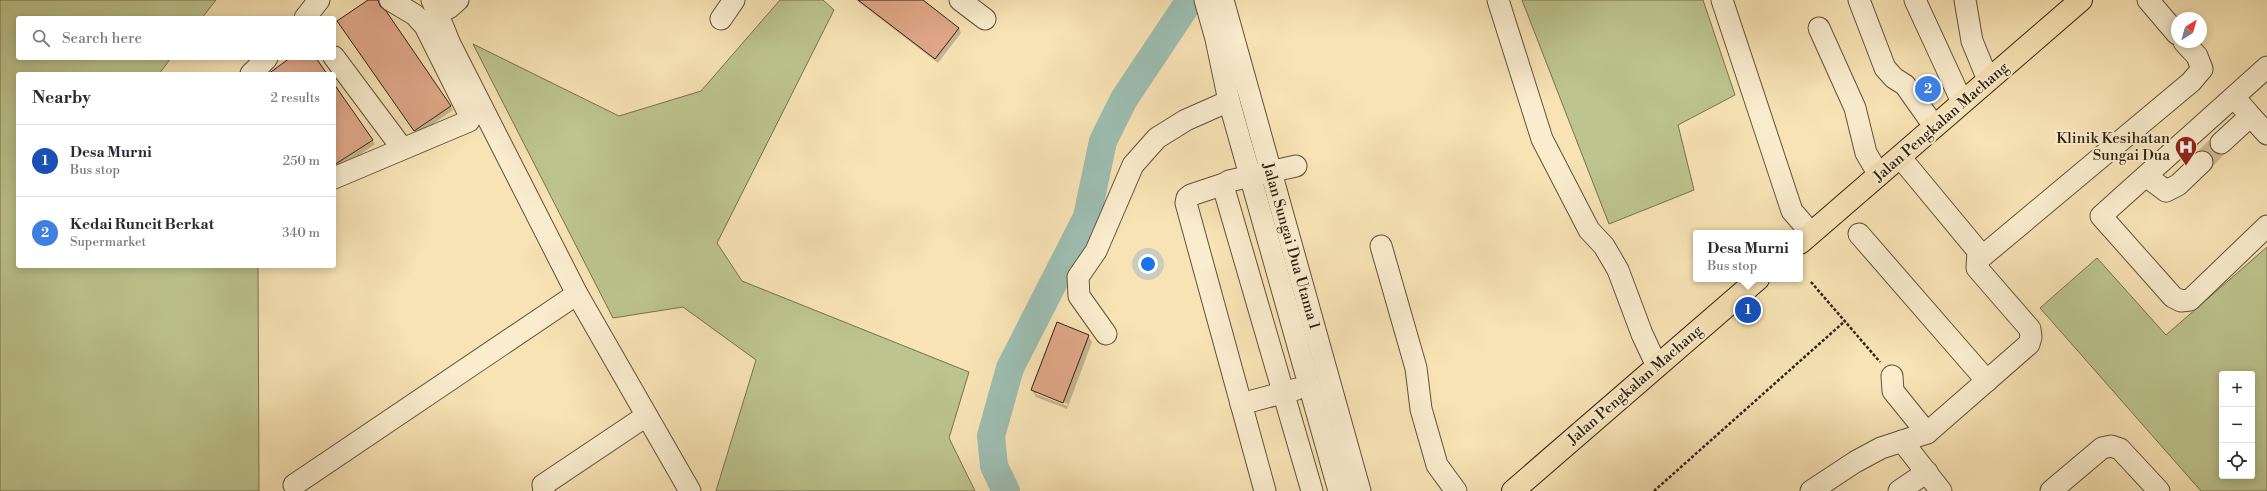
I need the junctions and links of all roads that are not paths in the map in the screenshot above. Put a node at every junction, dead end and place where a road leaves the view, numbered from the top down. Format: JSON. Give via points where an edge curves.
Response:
{"nodes":[{"id":1,"x":319,"y":0,"type":"edge"},
{"id":2,"x":390,"y":0,"type":"edge"},
{"id":3,"x":432,"y":0,"type":"edge"},
{"id":4,"x":436,"y":0,"type":"edge"},
{"id":5,"x":458,"y":0,"type":"edge"},
{"id":6,"x":734,"y":0,"type":"edge"},
{"id":7,"x":960,"y":0,"type":"edge"},
{"id":8,"x":1205,"y":0,"type":"edge"},
{"id":9,"x":1223,"y":0,"type":"edge"},
{"id":10,"x":1498,"y":0,"type":"edge"},
{"id":11,"x":1722,"y":0,"type":"edge"},
{"id":12,"x":1859,"y":0,"type":"edge"},
{"id":13,"x":1914,"y":0,"type":"edge"},
{"id":14,"x":1965,"y":0,"type":"edge"},
{"id":15,"x":2081,"y":0,"type":"edge"},
{"id":16,"x":2148,"y":0,"type":"edge"},
{"id":17,"x":307,"y":16,"type":"edge"},
{"id":18,"x":721,"y":19,"type":"dead end"},
{"id":19,"x":985,"y":19,"type":"dead end"},
{"id":20,"x":2171,"y":27,"type":"edge"},
{"id":21,"x":1819,"y":28,"type":"dead end"},
{"id":22,"x":1224,"y":36,"type":"junction"},
{"id":23,"x":2190,"y":48,"type":"edge"},
{"id":24,"x":265,"y":60,"type":"edge"},
{"id":25,"x":336,"y":60,"type":"edge"},
{"id":26,"x":2267,"y":68,"type":"edge"},
{"id":27,"x":253,"y":72,"type":"edge"},
{"id":28,"x":1988,"y":80,"type":"junction"},
{"id":29,"x":1229,"y":101,"type":"junction"},
{"id":30,"x":1962,"y":102,"type":"junction"},
{"id":31,"x":2241,"y":104,"type":"junction"},
{"id":32,"x":1934,"y":126,"type":"junction"},
{"id":33,"x":2267,"y":134,"type":"edge"},
{"id":34,"x":2221,"y":143,"type":"tunnel mouth"},
{"id":35,"x":402,"y":148,"type":"junction"},
{"id":36,"x":1900,"y":157,"type":"junction"},
{"id":37,"x":2202,"y":162,"type":"tunnel mouth"},
{"id":38,"x":1296,"y":166,"type":"dead end"},
{"id":39,"x":1271,"y":171,"type":"junction"},
{"id":40,"x":1879,"y":175,"type":"junction"},
{"id":41,"x":1251,"y":176,"type":"junction"},
{"id":42,"x":2146,"y":176,"type":"junction"},
{"id":43,"x":336,"y":177,"type":"edge"},
{"id":44,"x":1224,"y":184,"type":"junction"},
{"id":45,"x":2267,"y":226,"type":"edge"},
{"id":46,"x":1802,"y":230,"type":"edge"},
{"id":47,"x":1859,"y":234,"type":"dead end"},
{"id":48,"x":1806,"y":238,"type":"edge"},
{"id":49,"x":1381,"y":246,"type":"dead end"},
{"id":50,"x":1978,"y":260,"type":"junction"},
{"id":51,"x":1755,"y":282,"type":"edge"},
{"id":52,"x":576,"y":294,"type":"junction"},
{"id":53,"x":1106,"y":334,"type":"dead end"},
{"id":54,"x":1658,"y":366,"type":"junction"},
{"id":55,"x":1892,"y":376,"type":"road end"},
{"id":56,"x":1987,"y":381,"type":"junction"},
{"id":57,"x":1309,"y":385,"type":"junction"},
{"id":58,"x":1283,"y":392,"type":"junction"},
{"id":59,"x":1241,"y":404,"type":"junction"},
{"id":60,"x":646,"y":416,"type":"junction"},
{"id":61,"x":1926,"y":433,"type":"junction"},
{"id":62,"x":1902,"y":441,"type":"junction"},
{"id":63,"x":1927,"y":472,"type":"junction"},
{"id":64,"x":294,"y":485,"type":"dead end"},
{"id":65,"x":2151,"y":488,"type":"edge"},
{"id":66,"x":544,"y":491,"type":"edge"},
{"id":67,"x":690,"y":491,"type":"edge"},
{"id":68,"x":1265,"y":491,"type":"edge"},
{"id":69,"x":1312,"y":491,"type":"edge"},
{"id":70,"x":1339,"y":491,"type":"edge"},
{"id":71,"x":1360,"y":491,"type":"edge"},
{"id":72,"x":1456,"y":491,"type":"edge"},
{"id":73,"x":1513,"y":491,"type":"edge"},
{"id":74,"x":1811,"y":491,"type":"edge"},
{"id":75,"x":1899,"y":491,"type":"edge"},
{"id":76,"x":1941,"y":491,"type":"edge"},
{"id":77,"x":2051,"y":491,"type":"edge"}],
"edges":[{"from":1,"to":17,"type":"street"},
{"from":2,"to":35,"type":"street","via":[[415,15],[425,26],[470,118],[468,123]]},
{"from":3,"to":52,"type":"street","via":[[450,44]]},
{"from":4,"to":5,"type":"street","via":[[449,8]]},
{"from":6,"to":18,"type":"street"},
{"from":7,"to":19,"type":"street"},
{"from":8,"to":22,"type":"street","name":"Jalan Sungai Dua Utama 1"},
{"from":9,"to":22,"type":"street","name":"Jalan Sungai Dua Utama 1"},
{"from":10,"to":54,"type":"street","via":[[1542,139],[1589,230],[1604,246],[1618,270],[1642,334]]},
{"from":11,"to":46,"type":"street","via":[[1792,211]]},
{"from":12,"to":32,"type":"street","via":[[1884,68],[1905,85]]},
{"from":13,"to":30,"type":"street"},
{"from":14,"to":28,"type":"street","via":[[1972,41]]},
{"from":15,"to":28,"type":"main road","name":"Jalan Pengkalan Machang"},
{"from":16,"to":20,"type":"street"},
{"from":21,"to":40,"type":"street","via":[[1855,108],[1866,153]]},
{"from":22,"to":29,"type":"street","name":"Jalan Sungai Dua Utama 1"},
{"from":22,"to":39,"type":"street","name":"Jalan Sungai Dua Utama 1"},
{"from":23,"to":50,"type":"street","via":[[2197,56],[2202,69],[2191,82]]},
{"from":24,"to":27,"type":"street"},
{"from":25,"to":35,"type":"street"},
{"from":26,"to":31,"type":"street"},
{"from":28,"to":30,"type":"main road","name":"Jalan Pengkalan Machang"},
{"from":29,"to":41,"type":"street","name":"Jalan Sungai Dua Utama 1"},
{"from":29,"to":53,"type":"street","via":[[1186,120],[1157,138],[1133,165],[1096,251],[1078,277],[1079,296]]},
{"from":30,"to":32,"type":"main road","name":"Jalan Pengkalan Machang"},
{"from":31,"to":33,"type":"street"},
{"from":31,"to":34,"type":"street","via":[[2246,120]]},
{"from":31,"to":42,"type":"street"},
{"from":32,"to":36,"type":"main road","name":"Jalan Pengkalan Machang"},
{"from":35,"to":43,"type":"street"},
{"from":36,"to":40,"type":"main road","name":"Jalan Pengkalan Machang"},
{"from":36,"to":50,"type":"street","via":[[1978,251]]},
{"from":37,"to":42,"type":"street","via":[[2178,186],[2166,191]]},
{"from":38,"to":39,"type":"street"},
{"from":39,"to":41,"type":"street"},
{"from":39,"to":71,"type":"street","name":"Jalan Sungai Dua Utama 1"},
{"from":40,"to":48,"type":"main road","name":"Jalan Pengkalan Machang"},
{"from":41,"to":44,"type":"street"},
{"from":41,"to":57,"type":"street","name":"Jalan Sungai Dua Utama 1"},
{"from":42,"to":45,"type":"street","via":[[2101,216],[2173,297],[2181,301],[2190,300]]},
{"from":44,"to":58,"type":"street"},
{"from":44,"to":59,"type":"street","via":[[1191,195],[1186,203]]},
{"from":47,"to":56,"type":"street"},
{"from":49,"to":72,"type":"street","via":[[1416,368],[1421,409],[1437,466]]},
{"from":50,"to":56,"type":"street","via":[[1977,268],[2030,329],[2031,337],[2029,344]]},
{"from":51,"to":54,"type":"main road","name":"Jalan Pengkalan Machang"},
{"from":52,"to":60,"type":"street"},
{"from":52,"to":64,"type":"street"},
{"from":54,"to":73,"type":"main road","name":"Jalan Pengkalan Machang"},
{"from":55,"to":61,"type":"street","via":[[1893,391]]},
{"from":56,"to":61,"type":"street"},
{"from":57,"to":58,"type":"street"},
{"from":57,"to":70,"type":"street","name":"Jalan Sungai Dua Utama 1"},
{"from":58,"to":59,"type":"street"},
{"from":58,"to":69,"type":"street"},
{"from":59,"to":68,"type":"street"},
{"from":60,"to":66,"type":"street","via":[[544,485]]},
{"from":60,"to":67,"type":"street"},
{"from":61,"to":62,"type":"street"},
{"from":62,"to":63,"type":"street"},
{"from":62,"to":74,"type":"street","via":[[1881,448],[1855,462]]},
{"from":63,"to":75,"type":"street"},
{"from":63,"to":76,"type":"street"},
{"from":65,"to":77,"type":"street","via":[[2120,449],[2111,446],[2102,448]]}]}
